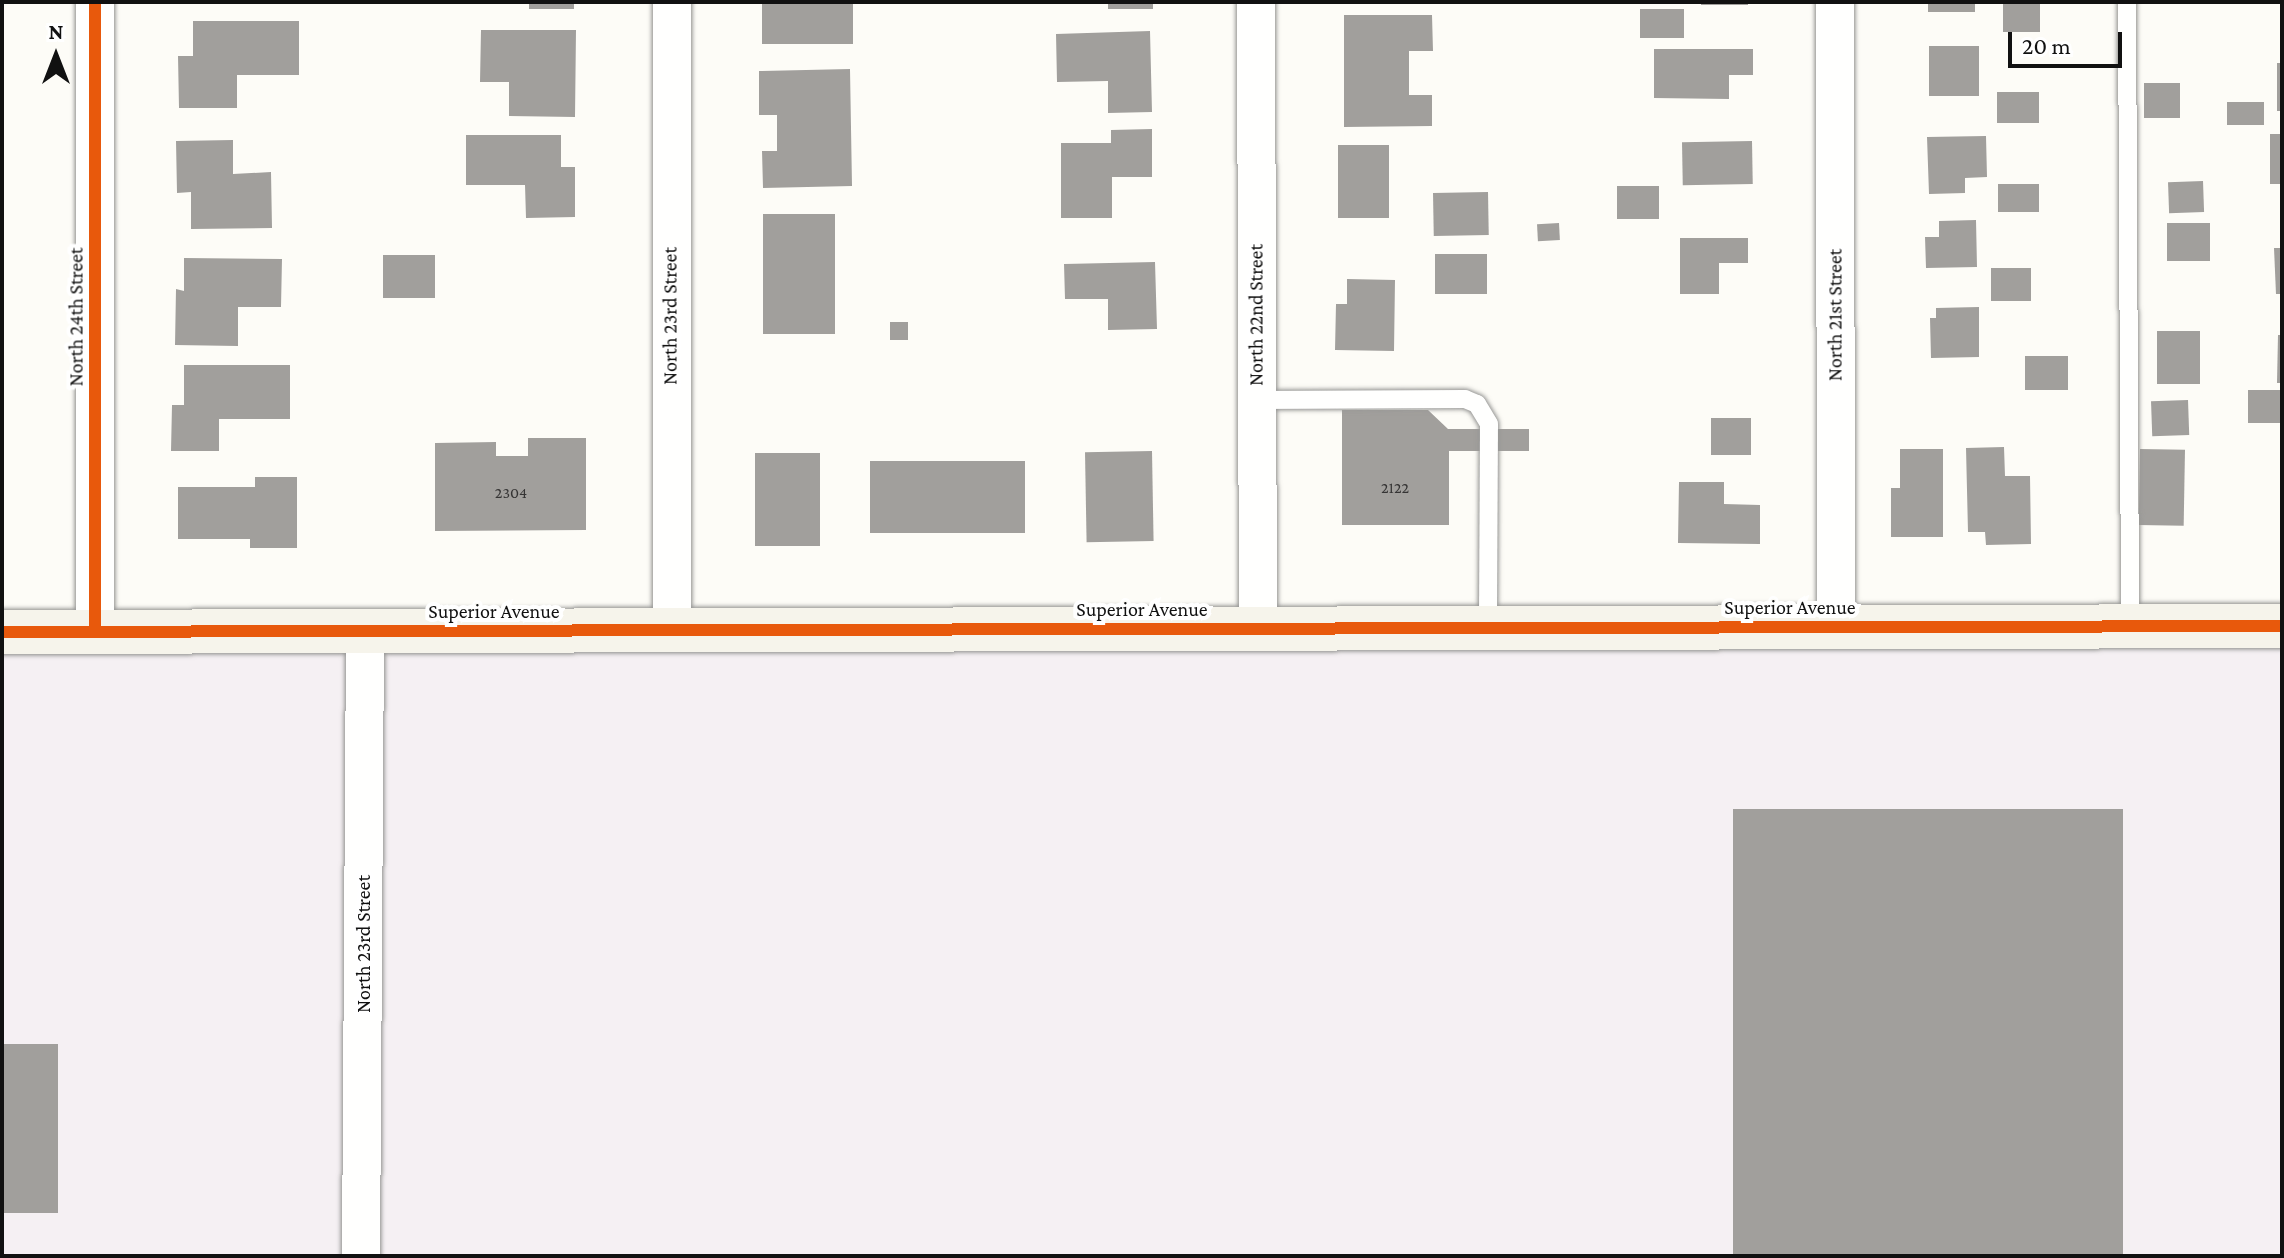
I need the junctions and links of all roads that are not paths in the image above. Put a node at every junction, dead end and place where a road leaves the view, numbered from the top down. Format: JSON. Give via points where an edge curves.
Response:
{"nodes":[{"id":1,"x":95,"y":2,"type":"edge"},
{"id":2,"x":672,"y":2,"type":"edge"},
{"id":3,"x":1256,"y":2,"type":"edge"},
{"id":4,"x":1835,"y":2,"type":"edge"},
{"id":5,"x":2127,"y":2,"type":"edge"},
{"id":6,"x":1256,"y":400,"type":"junction"},
{"id":7,"x":2130,"y":626,"type":"junction"},
{"id":8,"x":2282,"y":626,"type":"edge"},
{"id":9,"x":1836,"y":627,"type":"junction"},
{"id":10,"x":1488,"y":628,"type":"junction"},
{"id":11,"x":1258,"y":629,"type":"junction"},
{"id":12,"x":672,"y":630,"type":"junction"},
{"id":13,"x":2,"y":632,"type":"edge"},
{"id":14,"x":95,"y":632,"type":"junction"},
{"id":15,"x":365,"y":632,"type":"junction"},
{"id":16,"x":361,"y":1256,"type":"edge"}],
"edges":[{"from":1,"to":14,"type":"street","name":"North 24th Street"},
{"from":2,"to":12,"type":"street","name":"North 23rd Street"},
{"from":3,"to":6,"type":"street","name":"North 22nd Street"},
{"from":4,"to":9,"type":"street","name":"North 21st Street"},
{"from":5,"to":7,"type":"lane"},
{"from":6,"to":10,"type":"lane","via":[[1465,399],[1477,404],[1489,424]]},
{"from":6,"to":11,"type":"street","name":"North 22nd Street"},
{"from":7,"to":8,"type":"street","name":"Superior Avenue"},
{"from":7,"to":9,"type":"street","name":"Superior Avenue"},
{"from":9,"to":10,"type":"street","name":"Superior Avenue"},
{"from":10,"to":11,"type":"street","name":"Superior Avenue"},
{"from":11,"to":12,"type":"street","name":"Superior Avenue"},
{"from":12,"to":15,"type":"street","name":"Superior Avenue"},
{"from":13,"to":14,"type":"street","name":"Superior Avenue"},
{"from":14,"to":15,"type":"street","name":"Superior Avenue"},
{"from":15,"to":16,"type":"street","name":"North 23rd Street"}]}
